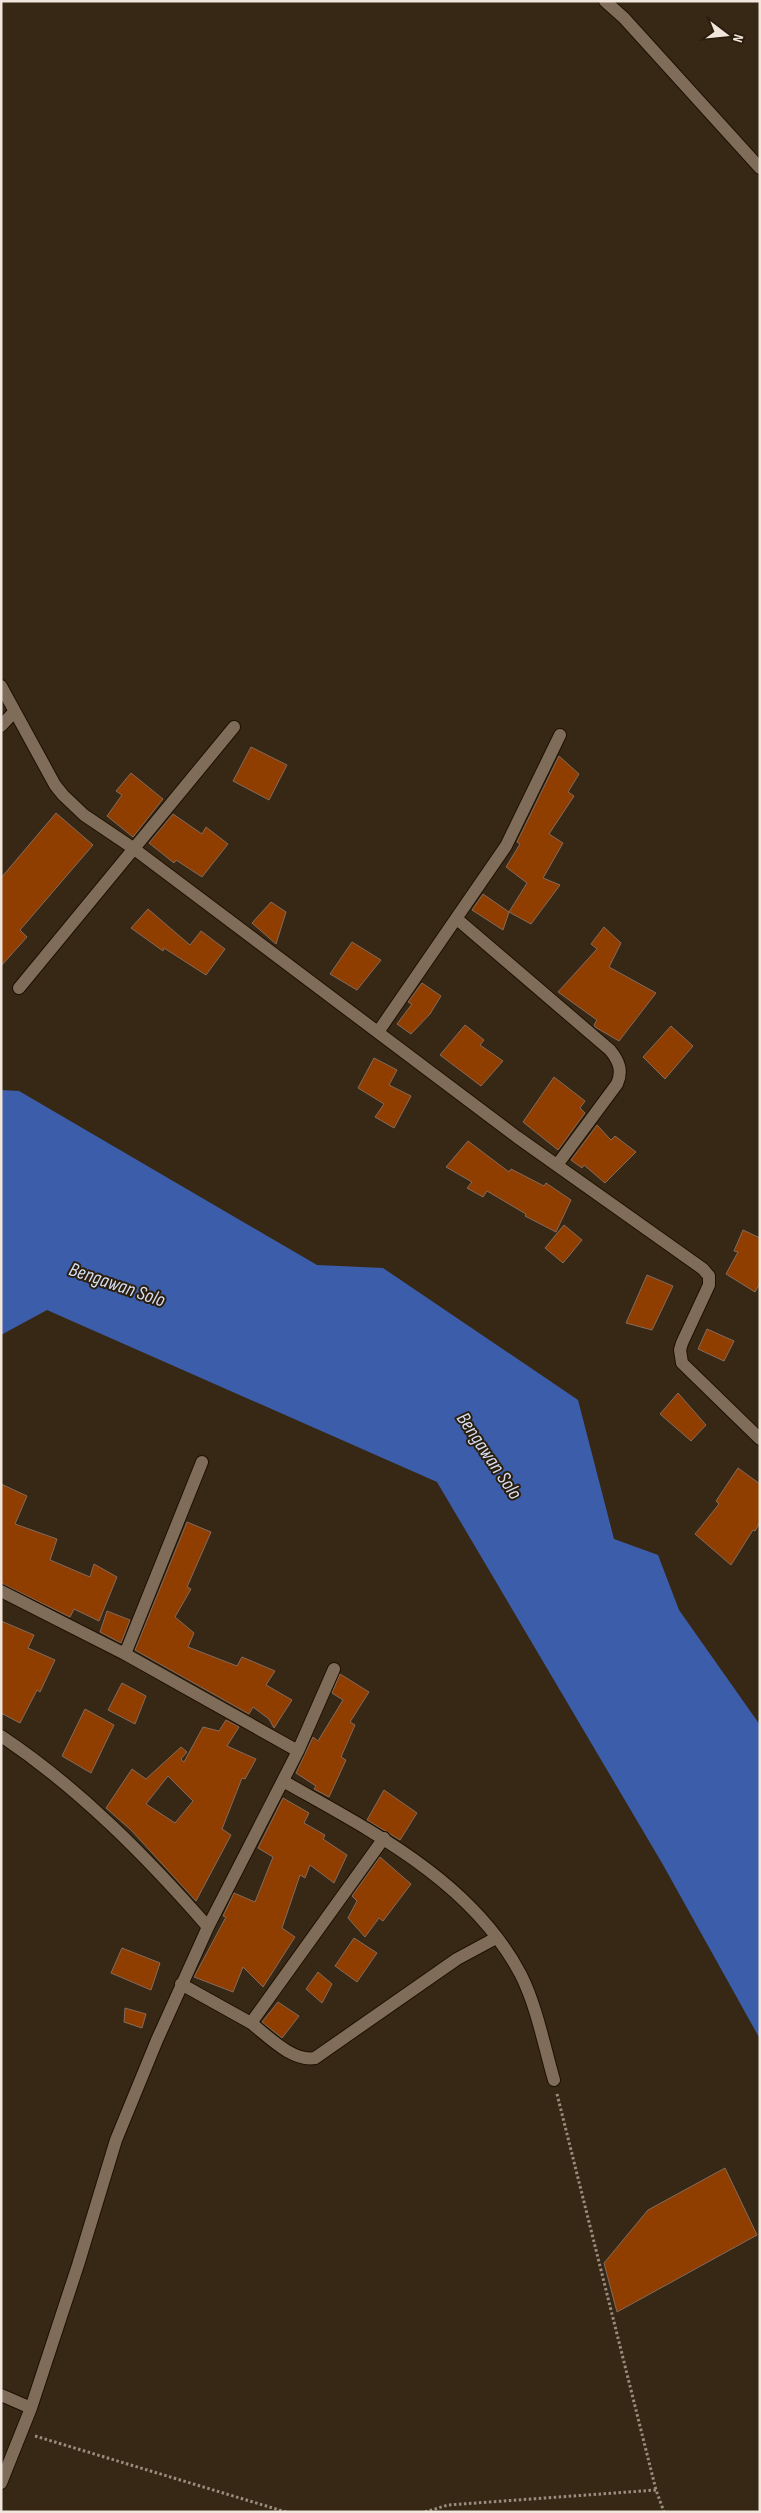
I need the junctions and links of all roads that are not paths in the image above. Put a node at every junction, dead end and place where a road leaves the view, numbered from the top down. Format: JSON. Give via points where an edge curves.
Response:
{"nodes":[{"id":1,"x":606,"y":1,"type":"edge"},
{"id":2,"x":760,"y":168,"type":"edge"},
{"id":3,"x":1,"y":686,"type":"edge"},
{"id":4,"x":14,"y":712,"type":"junction"},
{"id":5,"x":1,"y":726,"type":"edge"},
{"id":6,"x":234,"y":727,"type":"dead end"},
{"id":7,"x":560,"y":734,"type":"dead end"},
{"id":8,"x":133,"y":848,"type":"junction"},
{"id":9,"x":456,"y":919,"type":"junction"},
{"id":10,"x":19,"y":988,"type":"dead end"},
{"id":11,"x":378,"y":1032,"type":"junction"},
{"id":12,"x":558,"y":1165,"type":"junction"},
{"id":13,"x":760,"y":1439,"type":"edge"},
{"id":14,"x":202,"y":1462,"type":"dead end"},
{"id":15,"x":1,"y":1591,"type":"edge"},
{"id":16,"x":125,"y":1654,"type":"junction"},
{"id":17,"x":334,"y":1668,"type":"dead end"},
{"id":18,"x":1,"y":1736,"type":"edge"},
{"id":19,"x":298,"y":1751,"type":"junction"},
{"id":20,"x":283,"y":1781,"type":"junction"},
{"id":21,"x":384,"y":1838,"type":"junction"},
{"id":22,"x":208,"y":1927,"type":"junction"},
{"id":23,"x":496,"y":1938,"type":"junction"},
{"id":24,"x":181,"y":1984,"type":"junction"},
{"id":25,"x":251,"y":2023,"type":"junction"},
{"id":26,"x":554,"y":2080,"type":"road end"},
{"id":27,"x":1,"y":2395,"type":"edge"},
{"id":28,"x":31,"y":2408,"type":"junction"},
{"id":29,"x":1,"y":2483,"type":"edge"}],
"edges":[{"from":1,"to":2,"type":"street"},
{"from":3,"to":4,"type":"street"},
{"from":4,"to":5,"type":"street"},
{"from":4,"to":8,"type":"street","via":[[63,795],[84,815]]},
{"from":6,"to":8,"type":"street"},
{"from":7,"to":9,"type":"street","via":[[506,846]]},
{"from":8,"to":10,"type":"street"},
{"from":8,"to":11,"type":"street"},
{"from":9,"to":11,"type":"street"},
{"from":9,"to":12,"type":"street","via":[[617,1059],[620,1072],[617,1084]]},
{"from":11,"to":12,"type":"street"},
{"from":12,"to":13,"type":"street","via":[[691,1258],[709,1276],[705,1297],[682,1343],[682,1363]]},
{"from":14,"to":16,"type":"street"},
{"from":15,"to":16,"type":"street"},
{"from":16,"to":19,"type":"street"},
{"from":17,"to":19,"type":"street"},
{"from":18,"to":22,"type":"street","via":[[101,1817]]},
{"from":19,"to":20,"type":"street"},
{"from":20,"to":21,"type":"street"},
{"from":20,"to":22,"type":"street"},
{"from":21,"to":23,"type":"street","via":[[442,1880],[474,1910]]},
{"from":21,"to":25,"type":"street"},
{"from":22,"to":24,"type":"street"},
{"from":23,"to":25,"type":"street","via":[[457,1959],[315,2058],[292,2054]]},
{"from":23,"to":26,"type":"street","via":[[521,1977]]},
{"from":24,"to":25,"type":"street"},
{"from":24,"to":28,"type":"street","via":[[116,2140]]},
{"from":27,"to":28,"type":"street"},
{"from":28,"to":29,"type":"street"}]}
